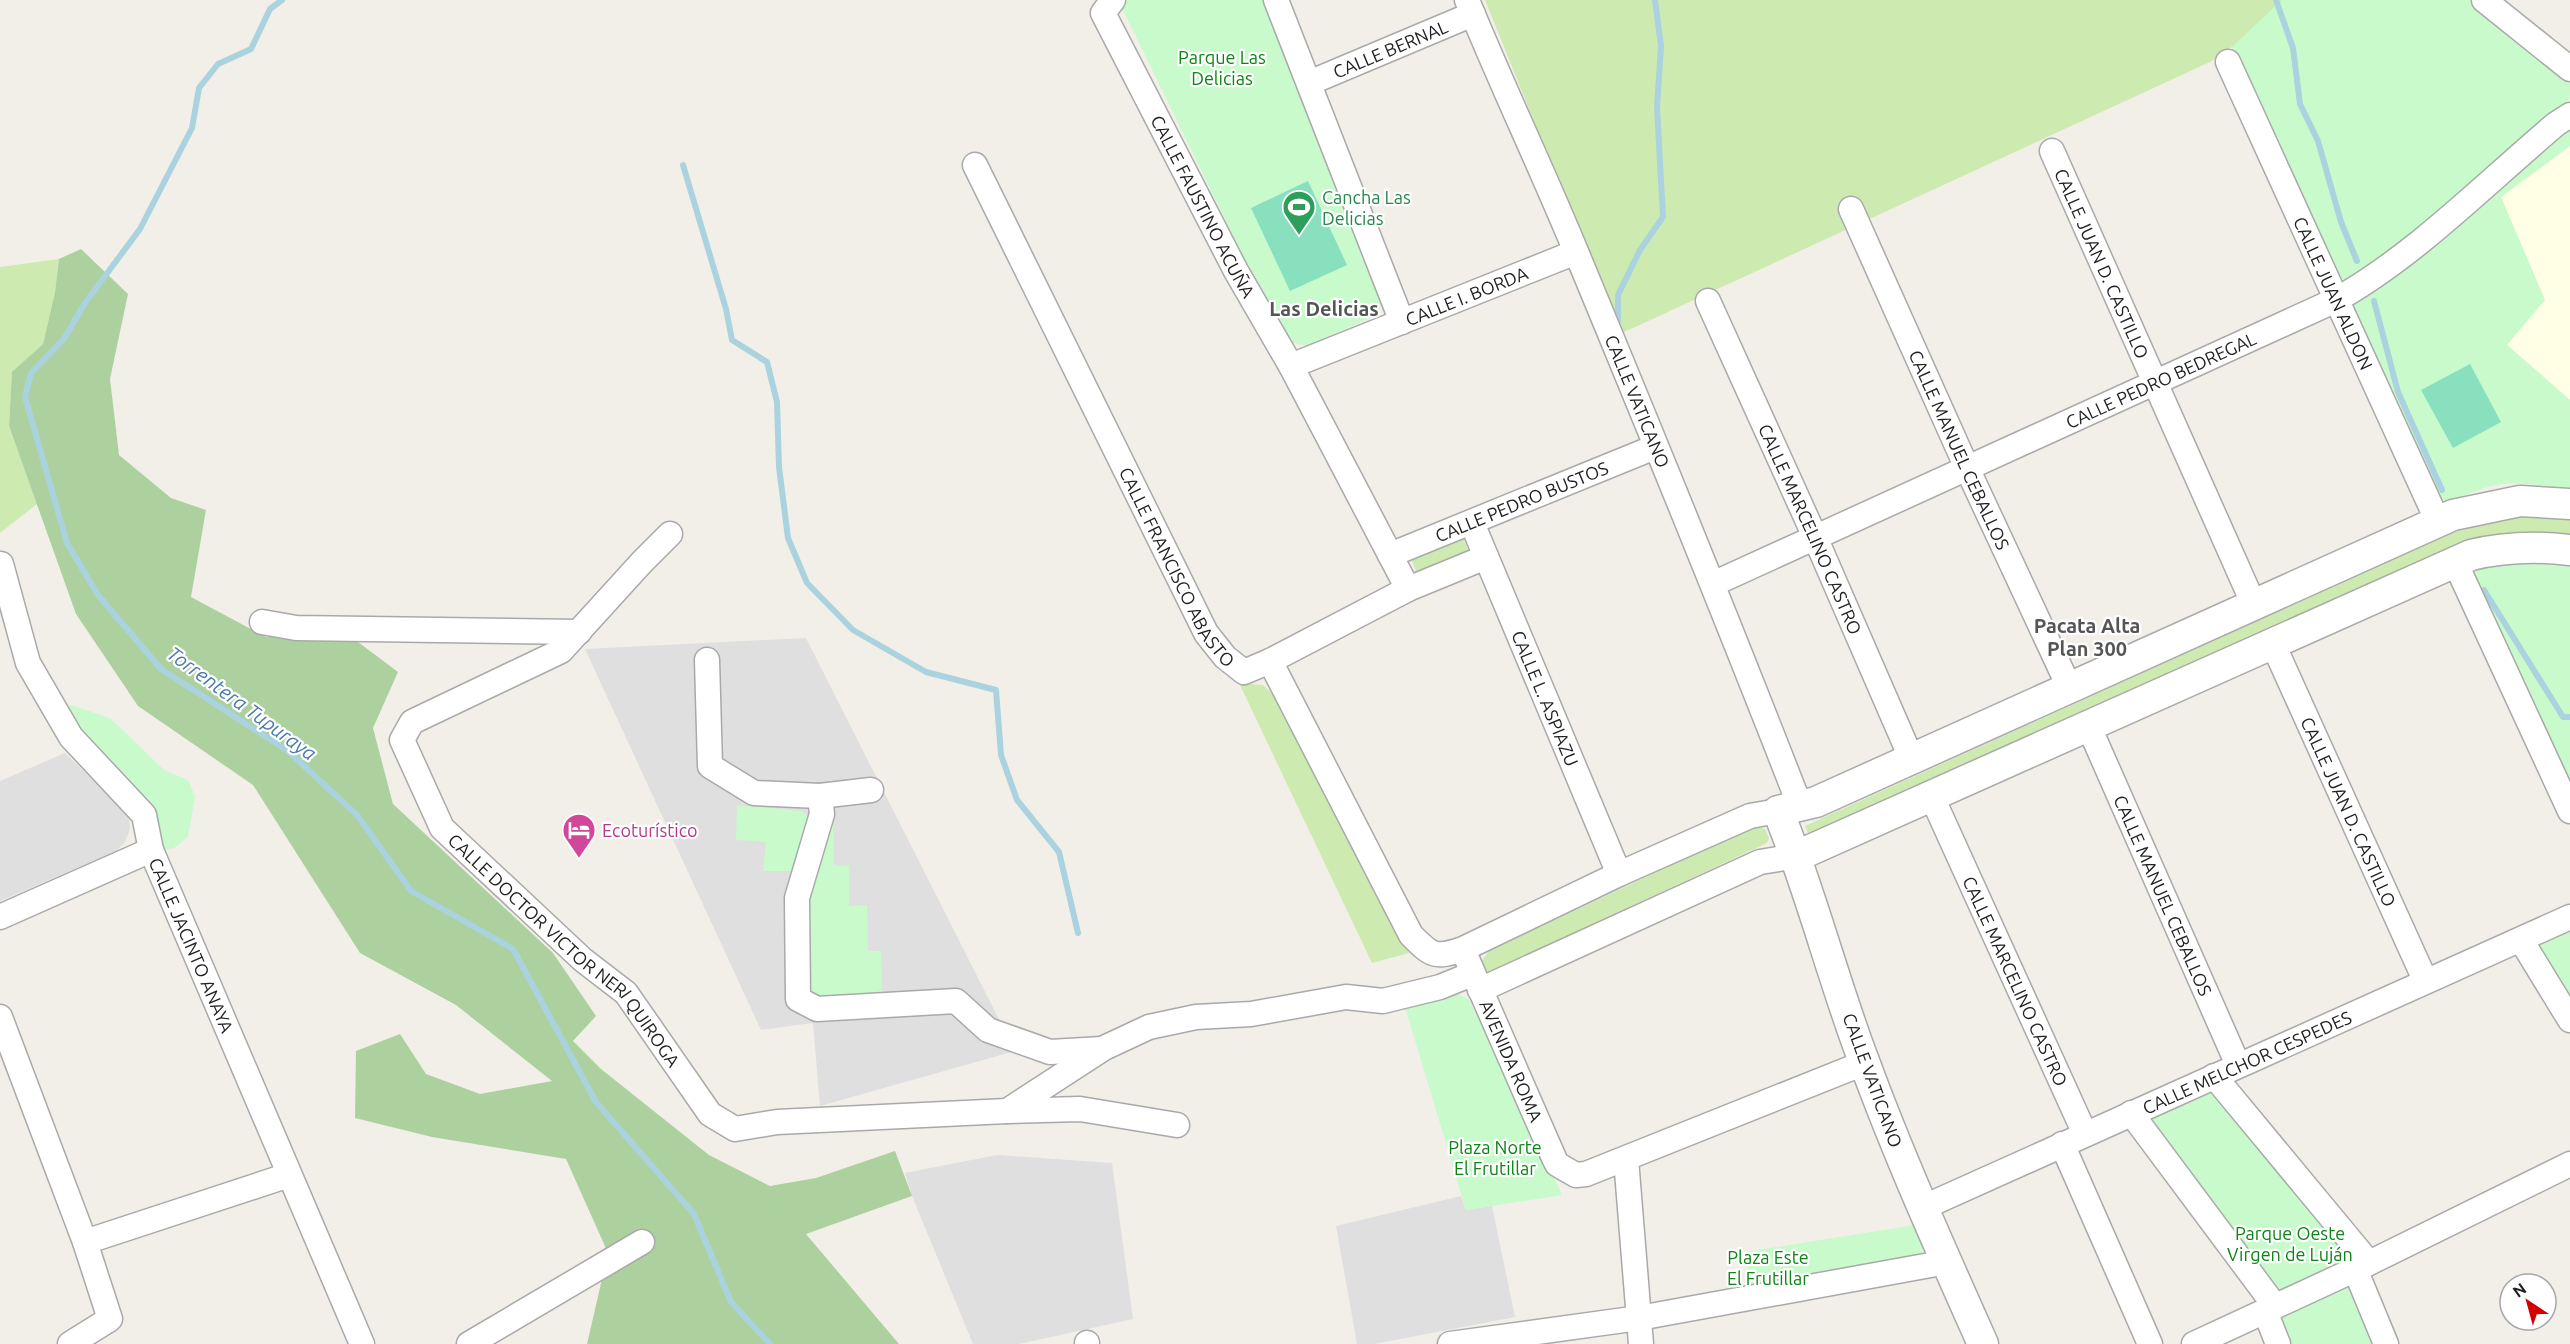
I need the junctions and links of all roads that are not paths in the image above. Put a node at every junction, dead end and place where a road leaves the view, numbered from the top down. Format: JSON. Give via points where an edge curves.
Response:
{"nodes":[{"id":1,"x":1276,"y":0,"type":"edge"},
{"id":2,"x":2484,"y":0,"type":"edge"},
{"id":3,"x":1108,"y":6,"type":"edge"},
{"id":4,"x":1470,"y":7,"type":"edge"},
{"id":5,"x":2228,"y":62,"type":"dead end"},
{"id":6,"x":2570,"y":69,"type":"edge"},
{"id":7,"x":1309,"y":84,"type":"junction"},
{"id":8,"x":2570,"y":115,"type":"edge"},
{"id":9,"x":2052,"y":151,"type":"dead end"},
{"id":10,"x":975,"y":165,"type":"dead end"},
{"id":11,"x":1851,"y":209,"type":"dead end"},
{"id":12,"x":1576,"y":252,"type":"junction"},
{"id":13,"x":2336,"y":300,"type":"junction"},
{"id":14,"x":1708,"y":301,"type":"dead end"},
{"id":15,"x":1402,"y":322,"type":"junction"},
{"id":16,"x":1291,"y":366,"type":"junction"},
{"id":17,"x":2154,"y":383,"type":"junction"},
{"id":18,"x":1655,"y":447,"type":"junction"},
{"id":19,"x":1967,"y":468,"type":"junction"},
{"id":20,"x":2570,"y":504,"type":"edge"},
{"id":21,"x":2438,"y":522,"type":"junction"},
{"id":22,"x":1472,"y":523,"type":"junction"},
{"id":23,"x":670,"y":534,"type":"dead end"},
{"id":24,"x":1815,"y":537,"type":"junction"},
{"id":25,"x":2570,"y":550,"type":"edge"},
{"id":26,"x":1390,"y":555,"type":"junction"},
{"id":27,"x":1486,"y":557,"type":"junction"},
{"id":28,"x":2455,"y":562,"type":"junction"},
{"id":29,"x":1,"y":564,"type":"edge"},
{"id":30,"x":1713,"y":584,"type":"junction"},
{"id":31,"x":1408,"y":590,"type":"junction"},
{"id":32,"x":2254,"y":605,"type":"junction"},
{"id":33,"x":262,"y":622,"type":"dead end"},
{"id":34,"x":579,"y":632,"type":"junction"},
{"id":35,"x":2273,"y":644,"type":"junction"},
{"id":36,"x":707,"y":660,"type":"dead end"},
{"id":37,"x":1270,"y":661,"type":"junction"},
{"id":38,"x":2070,"y":689,"type":"junction"},
{"id":39,"x":2089,"y":727,"type":"junction"},
{"id":40,"x":1912,"y":760,"type":"junction"},
{"id":41,"x":871,"y":790,"type":"dead end"},
{"id":42,"x":820,"y":796,"type":"junction"},
{"id":43,"x":1932,"y":797,"type":"junction"},
{"id":44,"x":1789,"y":808,"type":"junction"},
{"id":45,"x":2570,"y":811,"type":"edge"},
{"id":46,"x":151,"y":850,"type":"junction"},
{"id":47,"x":1797,"y":856,"type":"junction"},
{"id":48,"x":1619,"y":874,"type":"junction"},
{"id":49,"x":0,"y":917,"type":"edge"},
{"id":50,"x":2570,"y":917,"type":"edge"},
{"id":51,"x":2521,"y":940,"type":"junction"},
{"id":52,"x":1463,"y":949,"type":"junction"},
{"id":53,"x":2425,"y":980,"type":"junction"},
{"id":54,"x":1476,"y":982,"type":"junction"},
{"id":55,"x":0,"y":1017,"type":"edge"},
{"id":56,"x":2570,"y":1020,"type":"edge"},
{"id":57,"x":1104,"y":1048,"type":"junction"},
{"id":58,"x":1864,"y":1063,"type":"junction"},
{"id":59,"x":2238,"y":1065,"type":"junction"},
{"id":60,"x":2214,"y":1076,"type":"junction"},
{"id":61,"x":1007,"y":1111,"type":"junction"},
{"id":62,"x":2131,"y":1113,"type":"junction"},
{"id":63,"x":1177,"y":1125,"type":"dead end"},
{"id":64,"x":2085,"y":1134,"type":"junction"},
{"id":65,"x":2062,"y":1144,"type":"junction"},
{"id":66,"x":1626,"y":1159,"type":"junction"},
{"id":67,"x":2570,"y":1164,"type":"edge"},
{"id":68,"x":289,"y":1175,"type":"junction"},
{"id":69,"x":1922,"y":1208,"type":"junction"},
{"id":70,"x":85,"y":1242,"type":"junction"},
{"id":71,"x":642,"y":1242,"type":"dead end"},
{"id":72,"x":1947,"y":1262,"type":"junction"},
{"id":73,"x":2362,"y":1266,"type":"junction"},
{"id":74,"x":2270,"y":1309,"type":"junction"},
{"id":75,"x":1639,"y":1318,"type":"junction"},
{"id":76,"x":70,"y":1344,"type":"edge"},
{"id":77,"x":362,"y":1344,"type":"edge"},
{"id":78,"x":469,"y":1344,"type":"edge"},
{"id":79,"x":1450,"y":1344,"type":"edge"},
{"id":80,"x":1641,"y":1344,"type":"edge"},
{"id":81,"x":1983,"y":1344,"type":"edge"},
{"id":82,"x":2150,"y":1344,"type":"edge"},
{"id":83,"x":2194,"y":1344,"type":"edge"},
{"id":84,"x":2278,"y":1344,"type":"edge"},
{"id":85,"x":2386,"y":1344,"type":"edge"}],
"edges":[{"from":1,"to":7,"type":"street"},
{"from":2,"to":6,"type":"street"},
{"from":3,"to":16,"type":"street","name":"CALLE FAUSTINO ACUÑA","via":[[1236,271]]},
{"from":4,"to":7,"type":"street","name":"CALLE BERNAL"},
{"from":4,"to":12,"type":"street","name":"CALLE VATICANO"},
{"from":5,"to":13,"type":"street","name":"CALLE JUAN ALDON"},
{"from":7,"to":15,"type":"street"},
{"from":8,"to":13,"type":"street","name":"CALLE PEDRO BEDREGAL","via":[[2429,233]]},
{"from":9,"to":17,"type":"street","name":"CALLE JUAN D. CASTILLO"},
{"from":10,"to":37,"type":"street","name":"CALLE FRANCISCO ABASTO","via":[[1206,633],[1225,657],[1244,672]]},
{"from":11,"to":19,"type":"street","name":"CALLE MANUEL CEBALLOS"},
{"from":12,"to":15,"type":"street","name":"CALLE I. BORDA"},
{"from":12,"to":18,"type":"street","name":"CALLE VATICANO"},
{"from":13,"to":17,"type":"street","name":"CALLE PEDRO BEDREGAL"},
{"from":13,"to":21,"type":"street","name":"CALLE JUAN ALDON"},
{"from":14,"to":24,"type":"street","name":"CALLE MARCELINO CASTRO"},
{"from":15,"to":16,"type":"street","name":"CALLE I. BORDA"},
{"from":16,"to":26,"type":"street","name":"CALLE FAUSTINO ACUÑA"},
{"from":17,"to":19,"type":"street","name":"CALLE PEDRO BEDREGAL"},
{"from":17,"to":32,"type":"street","name":"CALLE JUAN D. CASTILLO"},
{"from":18,"to":22,"type":"street","name":"CALLE PEDRO BUSTOS"},
{"from":18,"to":30,"type":"street","name":"CALLE VATICANO"},
{"from":19,"to":24,"type":"street","name":"CALLE PEDRO BEDREGAL"},
{"from":19,"to":38,"type":"street","name":"CALLE MANUEL CEBALLOS"},
{"from":20,"to":21,"type":"street","via":[[2520,501],[2487,506]]},
{"from":21,"to":32,"type":"street"},
{"from":22,"to":26,"type":"street","name":"CALLE PEDRO BUSTOS"},
{"from":22,"to":27,"type":"street","name":"CALLE L. ASPIAZU"},
{"from":23,"to":34,"type":"street","name":"CALLE DOCTOR VICTOR NERI QUIROGA"},
{"from":24,"to":30,"type":"street","name":"CALLE PEDRO BEDREGAL"},
{"from":24,"to":40,"type":"street","name":"CALLE MARCELINO CASTRO"},
{"from":25,"to":28,"type":"street","via":[[2496,549]]},
{"from":26,"to":31,"type":"street","name":"CALLE FAUSTINO ACUÑA"},
{"from":27,"to":31,"type":"street","name":"CALLE PEDRO BUSTOS"},
{"from":27,"to":48,"type":"street","name":"CALLE L. ASPIAZU"},
{"from":28,"to":35,"type":"street"},
{"from":28,"to":45,"type":"street"},
{"from":29,"to":46,"type":"street","name":"CALLE JACINTO ANAYA","via":[[28,663],[71,737],[144,815]]},
{"from":30,"to":44,"type":"street","name":"CALLE VATICANO"},
{"from":31,"to":37,"type":"street","name":"CALLE PEDRO BUSTOS"},
{"from":32,"to":38,"type":"street"},
{"from":33,"to":34,"type":"street","via":[[296,628]]},
{"from":34,"to":61,"type":"street","name":"CALLE DOCTOR VICTOR NERI QUIROGA","via":[[561,651],[412,722],[402,740],[442,828],[583,960],[626,993],[710,1114],[735,1129],[777,1122]]},
{"from":35,"to":39,"type":"street"},
{"from":35,"to":53,"type":"street","name":"CALLE JUAN D. CASTILLO"},
{"from":36,"to":42,"type":"street","via":[[710,766],[754,793]]},
{"from":37,"to":52,"type":"street","name":"CALLE FRANCISCO ABASTO","via":[[1411,935],[1428,952],[1444,956]]},
{"from":38,"to":40,"type":"street"},
{"from":39,"to":43,"type":"street"},
{"from":39,"to":59,"type":"street","name":"CALLE MANUEL CEBALLOS"},
{"from":40,"to":44,"type":"street","via":[[1816,802]]},
{"from":41,"to":42,"type":"street"},
{"from":42,"to":57,"type":"street","via":[[822,814],[796,898],[798,999],[817,1009],[956,1001],[988,1030],[1050,1052]]},
{"from":43,"to":47,"type":"street"},
{"from":43,"to":64,"type":"street","name":"CALLE MARCELINO CASTRO"},
{"from":44,"to":47,"type":"street","name":"CALLE VATICANO"},
{"from":44,"to":48,"type":"street","name":"CALLE FRANCISCO ABASTO","via":[[1750,816]]},
{"from":46,"to":49,"type":"street"},
{"from":46,"to":68,"type":"street","name":"CALLE JACINTO ANAYA"},
{"from":47,"to":54,"type":"street","via":[[1760,862]]},
{"from":47,"to":58,"type":"street","name":"CALLE VATICANO"},
{"from":48,"to":52,"type":"street","name":"CALLE FRANCISCO ABASTO"},
{"from":50,"to":51,"type":"street","name":"CALLE MELCHOR CESPEDES"},
{"from":51,"to":53,"type":"street","name":"CALLE MELCHOR CESPEDES"},
{"from":51,"to":56,"type":"street"},
{"from":52,"to":54,"type":"street","name":"AVENIDA ROMA"},
{"from":53,"to":59,"type":"street","name":"CALLE MELCHOR CESPEDES"},
{"from":54,"to":57,"type":"street","via":[[1383,1001],[1346,997],[1251,1014],[1196,1017],[1149,1027]]},
{"from":54,"to":66,"type":"street","name":"AVENIDA ROMA","via":[[1557,1164],[1576,1175]]},
{"from":55,"to":70,"type":"street"},
{"from":57,"to":61,"type":"street"},
{"from":58,"to":66,"type":"street"},
{"from":58,"to":69,"type":"street","name":"CALLE VATICANO"},
{"from":59,"to":60,"type":"street","name":"CALLE MELCHOR CESPEDES"},
{"from":60,"to":62,"type":"street","name":"CALLE MELCHOR CESPEDES"},
{"from":60,"to":73,"type":"street"},
{"from":61,"to":63,"type":"street","via":[[1080,1109]]},
{"from":62,"to":64,"type":"street","name":"CALLE MELCHOR CESPEDES"},
{"from":62,"to":74,"type":"street"},
{"from":64,"to":65,"type":"street","name":"CALLE MELCHOR CESPEDES"},
{"from":65,"to":69,"type":"street","name":"CALLE MELCHOR CESPEDES"},
{"from":65,"to":82,"type":"street"},
{"from":66,"to":75,"type":"street"},
{"from":67,"to":73,"type":"street"},
{"from":68,"to":70,"type":"street"},
{"from":68,"to":77,"type":"street","name":"CALLE JACINTO ANAYA"},
{"from":69,"to":72,"type":"street","name":"CALLE VATICANO"},
{"from":70,"to":76,"type":"street","via":[[110,1319]]},
{"from":71,"to":78,"type":"street"},
{"from":72,"to":75,"type":"street"},
{"from":72,"to":81,"type":"street","name":"CALLE VATICANO"},
{"from":73,"to":74,"type":"street"},
{"from":73,"to":85,"type":"street"},
{"from":74,"to":83,"type":"street"},
{"from":74,"to":84,"type":"street"},
{"from":75,"to":79,"type":"street"},
{"from":75,"to":80,"type":"street"}]}
